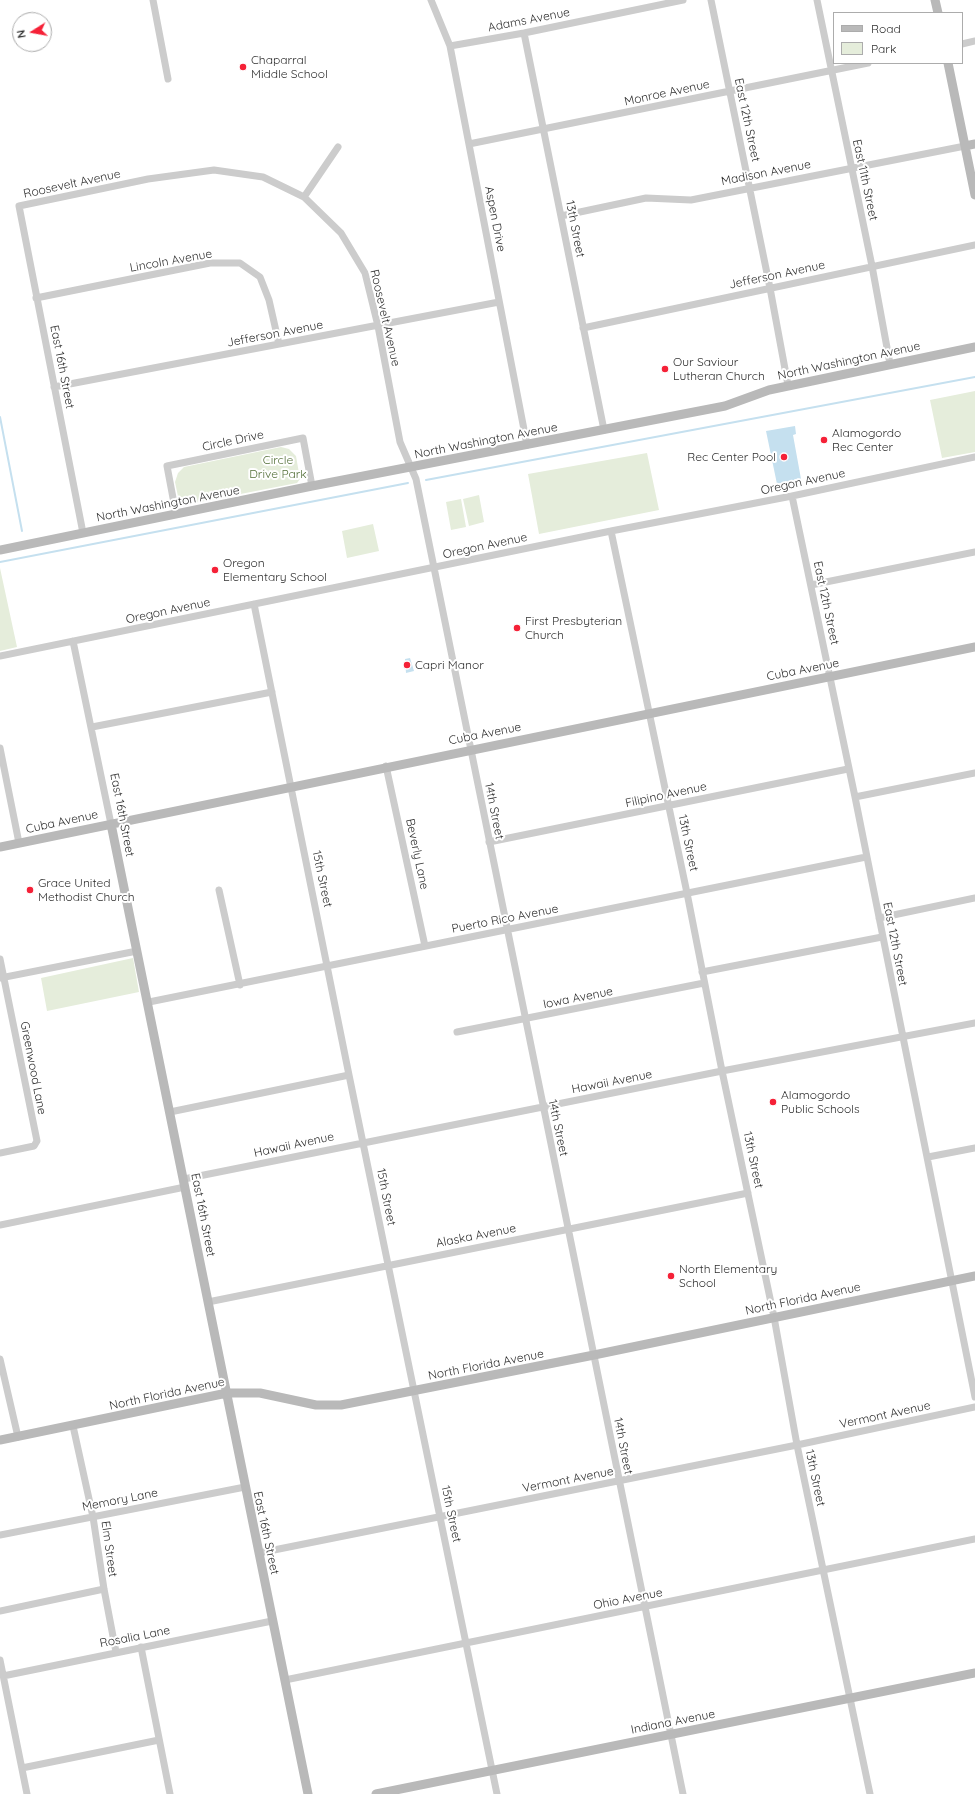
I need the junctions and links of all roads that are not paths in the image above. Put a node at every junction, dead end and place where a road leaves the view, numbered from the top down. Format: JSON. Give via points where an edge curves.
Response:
{"nodes":[{"id":1,"x":153,"y":0,"type":"edge"},
{"id":2,"x":431,"y":0,"type":"edge"},
{"id":3,"x":683,"y":0,"type":"edge"},
{"id":4,"x":711,"y":0,"type":"edge"},
{"id":5,"x":817,"y":0,"type":"edge"},
{"id":6,"x":935,"y":0,"type":"edge"},
{"id":7,"x":938,"y":12,"type":"edge"},
{"id":8,"x":524,"y":33,"type":"junction"},
{"id":9,"x":975,"y":41,"type":"edge"},
{"id":10,"x":963,"y":44,"type":"edge"},
{"id":11,"x":450,"y":46,"type":"junction"},
{"id":12,"x":863,"y":64,"type":"edge"},
{"id":13,"x":948,"y":64,"type":"edge"},
{"id":14,"x":831,"y":71,"type":"junction"},
{"id":15,"x":168,"y":79,"type":"dead end"},
{"id":16,"x":730,"y":92,"type":"junction"},
{"id":17,"x":543,"y":130,"type":"junction"},
{"id":18,"x":469,"y":144,"type":"junction"},
{"id":19,"x":975,"y":144,"type":"edge"},
{"id":20,"x":965,"y":146,"type":"junction"},
{"id":21,"x":338,"y":147,"type":"dead end"},
{"id":22,"x":851,"y":168,"type":"junction"},
{"id":23,"x":750,"y":189,"type":"junction"},
{"id":24,"x":975,"y":195,"type":"edge"},
{"id":25,"x":304,"y":197,"type":"junction"},
{"id":26,"x":19,"y":206,"type":"joint"},
{"id":27,"x":561,"y":216,"type":"junction"},
{"id":28,"x":975,"y":245,"type":"edge"},
{"id":29,"x":872,"y":266,"type":"junction"},
{"id":30,"x":770,"y":288,"type":"junction"},
{"id":31,"x":36,"y":298,"type":"junction"},
{"id":32,"x":499,"y":302,"type":"junction"},
{"id":33,"x":378,"y":326,"type":"junction"},
{"id":34,"x":583,"y":328,"type":"junction"},
{"id":35,"x":279,"y":344,"type":"junction"},
{"id":36,"x":975,"y":347,"type":"edge"},
{"id":37,"x":890,"y":364,"type":"junction"},
{"id":38,"x":788,"y":386,"type":"junction"},
{"id":39,"x":54,"y":387,"type":"junction"},
{"id":40,"x":604,"y":430,"type":"junction"},
{"id":41,"x":527,"y":445,"type":"junction"},
{"id":42,"x":975,"y":457,"type":"edge"},
{"id":43,"x":411,"y":467,"type":"junction"},
{"id":44,"x":312,"y":486,"type":"junction"},
{"id":45,"x":792,"y":496,"type":"junction"},
{"id":46,"x":176,"y":514,"type":"junction"},
{"id":47,"x":611,"y":531,"type":"junction"},
{"id":48,"x":83,"y":533,"type":"junction"},
{"id":49,"x":0,"y":550,"type":"edge"},
{"id":50,"x":975,"y":552,"type":"edge"},
{"id":51,"x":434,"y":568,"type":"junction"},
{"id":52,"x":811,"y":585,"type":"junction"},
{"id":53,"x":254,"y":604,"type":"junction"},
{"id":54,"x":73,"y":641,"type":"junction"},
{"id":55,"x":975,"y":646,"type":"edge"},
{"id":56,"x":0,"y":656,"type":"edge"},
{"id":57,"x":830,"y":677,"type":"junction"},
{"id":58,"x":272,"y":692,"type":"junction"},
{"id":59,"x":650,"y":713,"type":"junction"},
{"id":60,"x":92,"y":727,"type":"junction"},
{"id":61,"x":0,"y":748,"type":"edge"},
{"id":62,"x":471,"y":750,"type":"junction"},
{"id":63,"x":386,"y":766,"type":"junction"},
{"id":64,"x":848,"y":769,"type":"junction"},
{"id":65,"x":975,"y":773,"type":"edge"},
{"id":66,"x":292,"y":786,"type":"junction"},
{"id":67,"x":855,"y":797,"type":"junction"},
{"id":68,"x":669,"y":806,"type":"junction"},
{"id":69,"x":112,"y":824,"type":"junction"},
{"id":70,"x":490,"y":842,"type":"junction"},
{"id":71,"x":19,"y":843,"type":"junction"},
{"id":72,"x":0,"y":847,"type":"edge"},
{"id":73,"x":866,"y":857,"type":"junction"},
{"id":74,"x":219,"y":890,"type":"dead end"},
{"id":75,"x":687,"y":893,"type":"junction"},
{"id":76,"x":975,"y":898,"type":"edge"},
{"id":77,"x":879,"y":918,"type":"junction"},
{"id":78,"x":507,"y":930,"type":"junction"},
{"id":79,"x":882,"y":936,"type":"junction"},
{"id":80,"x":425,"y":946,"type":"junction"},
{"id":81,"x":137,"y":951,"type":"junction"},
{"id":82,"x":0,"y":959,"type":"edge"},
{"id":83,"x":328,"y":966,"type":"junction"},
{"id":84,"x":702,"y":972,"type":"junction"},
{"id":85,"x":2,"y":978,"type":"edge"},
{"id":86,"x":704,"y":983,"type":"junction"},
{"id":87,"x":240,"y":985,"type":"junction"},
{"id":88,"x":149,"y":1002,"type":"junction"},
{"id":89,"x":525,"y":1020,"type":"junction"},
{"id":90,"x":975,"y":1023,"type":"edge"},
{"id":91,"x":456,"y":1032,"type":"dead end"},
{"id":92,"x":903,"y":1038,"type":"junction"},
{"id":93,"x":722,"y":1071,"type":"junction"},
{"id":94,"x":349,"y":1075,"type":"junction"},
{"id":95,"x":543,"y":1106,"type":"junction"},
{"id":96,"x":170,"y":1112,"type":"junction"},
{"id":97,"x":364,"y":1142,"type":"junction"},
{"id":98,"x":975,"y":1148,"type":"edge"},
{"id":99,"x":0,"y":1153,"type":"edge"},
{"id":100,"x":928,"y":1157,"type":"junction"},
{"id":101,"x":184,"y":1183,"type":"junction"},
{"id":102,"x":748,"y":1193,"type":"junction"},
{"id":103,"x":0,"y":1225,"type":"edge"},
{"id":104,"x":568,"y":1228,"type":"junction"},
{"id":105,"x":388,"y":1265,"type":"junction"},
{"id":106,"x":975,"y":1276,"type":"edge"},
{"id":107,"x":951,"y":1281,"type":"junction"},
{"id":108,"x":208,"y":1302,"type":"junction"},
{"id":109,"x":774,"y":1317,"type":"junction"},
{"id":110,"x":594,"y":1355,"type":"junction"},
{"id":111,"x":0,"y":1359,"type":"edge"},
{"id":112,"x":414,"y":1392,"type":"junction"},
{"id":113,"x":227,"y":1393,"type":"junction"},
{"id":114,"x":975,"y":1398,"type":"edge"},
{"id":115,"x":975,"y":1407,"type":"edge"},
{"id":116,"x":73,"y":1426,"type":"junction"},
{"id":117,"x":18,"y":1437,"type":"junction"},
{"id":118,"x":0,"y":1440,"type":"edge"},
{"id":119,"x":797,"y":1445,"type":"junction"},
{"id":120,"x":619,"y":1481,"type":"junction"},
{"id":121,"x":245,"y":1487,"type":"junction"},
{"id":122,"x":93,"y":1517,"type":"junction"},
{"id":123,"x":440,"y":1517,"type":"junction"},
{"id":124,"x":0,"y":1536,"type":"edge"},
{"id":125,"x":975,"y":1539,"type":"edge"},
{"id":126,"x":259,"y":1553,"type":"junction"},
{"id":127,"x":824,"y":1570,"type":"junction"},
{"id":128,"x":104,"y":1590,"type":"junction"},
{"id":129,"x":645,"y":1608,"type":"junction"},
{"id":130,"x":0,"y":1611,"type":"edge"},
{"id":131,"x":272,"y":1621,"type":"junction"},
{"id":132,"x":466,"y":1643,"type":"junction"},
{"id":133,"x":141,"y":1647,"type":"junction"},
{"id":134,"x":116,"y":1652,"type":"junction"},
{"id":135,"x":0,"y":1664,"type":"edge"},
{"id":136,"x":975,"y":1672,"type":"edge"},
{"id":137,"x":3,"y":1676,"type":"junction"},
{"id":138,"x":284,"y":1680,"type":"junction"},
{"id":139,"x":850,"y":1698,"type":"junction"},
{"id":140,"x":670,"y":1734,"type":"junction"},
{"id":141,"x":159,"y":1740,"type":"junction"},
{"id":142,"x":22,"y":1768,"type":"junction"},
{"id":143,"x":492,"y":1770,"type":"junction"},
{"id":144,"x":27,"y":1794,"type":"edge"},
{"id":145,"x":170,"y":1794,"type":"edge"},
{"id":146,"x":308,"y":1794,"type":"edge"},
{"id":147,"x":376,"y":1794,"type":"edge"},
{"id":148,"x":497,"y":1794,"type":"edge"},
{"id":149,"x":683,"y":1794,"type":"edge"},
{"id":150,"x":870,"y":1794,"type":"edge"}],
"edges":[{"from":1,"to":15,"type":"street"},
{"from":2,"to":11,"type":"street","name":"Aspen Drive"},
{"from":3,"to":8,"type":"street","name":"Adams Avenue"},
{"from":4,"to":16,"type":"street","name":"East 12th Street"},
{"from":5,"to":14,"type":"street","name":"East 11th Street"},
{"from":6,"to":7,"type":"street"},
{"from":8,"to":11,"type":"street","name":"Adams Avenue"},
{"from":8,"to":17,"type":"street","name":"13th Street"},
{"from":9,"to":10,"type":"street"},
{"from":11,"to":18,"type":"street","name":"Aspen Drive"},
{"from":12,"to":14,"type":"street","name":"Monroe Avenue"},
{"from":13,"to":20,"type":"street"},
{"from":14,"to":16,"type":"street","name":"Monroe Avenue"},
{"from":14,"to":22,"type":"street","name":"East 11th Street"},
{"from":16,"to":17,"type":"street","name":"Monroe Avenue"},
{"from":16,"to":23,"type":"street","name":"East 12th Street"},
{"from":17,"to":18,"type":"street","name":"Monroe Avenue"},
{"from":17,"to":27,"type":"street","name":"13th Street"},
{"from":18,"to":32,"type":"street","name":"Aspen Drive"},
{"from":19,"to":20,"type":"street","name":"Madison Avenue"},
{"from":20,"to":22,"type":"street","name":"Madison Avenue"},
{"from":20,"to":24,"type":"street"},
{"from":21,"to":25,"type":"street"},
{"from":22,"to":23,"type":"street","name":"Madison Avenue"},
{"from":22,"to":29,"type":"street","name":"East 11th Street"},
{"from":23,"to":27,"type":"street","name":"Madison Avenue","via":[[691,200],[646,198]]},
{"from":23,"to":30,"type":"street","name":"East 12th Street"},
{"from":25,"to":26,"type":"street","name":"Roosevelt Avenue","via":[[263,177],[214,170],[148,179]]},
{"from":25,"to":33,"type":"street","name":"Roosevelt Avenue","via":[[341,233],[365,273]]},
{"from":26,"to":31,"type":"street","name":"East 16th Street"},
{"from":27,"to":34,"type":"street","name":"13th Street"},
{"from":28,"to":29,"type":"street","name":"Jefferson Avenue"},
{"from":29,"to":30,"type":"street","name":"Jefferson Avenue"},
{"from":29,"to":37,"type":"street","name":"East 11th Street"},
{"from":30,"to":34,"type":"street","name":"Jefferson Avenue"},
{"from":30,"to":38,"type":"street","name":"East 12th Street"},
{"from":31,"to":35,"type":"street","name":"Lincoln Avenue","via":[[210,263],[240,263],[260,277],[269,300]]},
{"from":31,"to":39,"type":"street","name":"East 16th Street"},
{"from":32,"to":33,"type":"street","name":"Jefferson Avenue"},
{"from":32,"to":41,"type":"street","name":"Aspen Drive"},
{"from":33,"to":35,"type":"street","name":"Jefferson Avenue"},
{"from":33,"to":43,"type":"street","name":"Roosevelt Avenue","via":[[400,442]]},
{"from":34,"to":40,"type":"street","name":"13th Street"},
{"from":35,"to":39,"type":"street","name":"Jefferson Avenue"},
{"from":36,"to":37,"type":"street","name":"North Washington Avenue"},
{"from":37,"to":38,"type":"street","name":"North Washington Avenue"},
{"from":38,"to":40,"type":"street","name":"North Washington Avenue","via":[[725,406]]},
{"from":39,"to":48,"type":"street","name":"East 16th Street"},
{"from":40,"to":41,"type":"street","name":"North Washington Avenue"},
{"from":41,"to":43,"type":"street","name":"North Washington Avenue"},
{"from":42,"to":45,"type":"street","name":"Oregon Avenue"},
{"from":43,"to":44,"type":"street","name":"North Washington Avenue"},
{"from":43,"to":51,"type":"street","name":"14th Street","via":[[416,479]]},
{"from":44,"to":46,"type":"street","name":"North Washington Avenue"},
{"from":44,"to":46,"type":"street","name":"Circle Drive","via":[[303,438],[189,461],[167,466]]},
{"from":45,"to":47,"type":"street","name":"Oregon Avenue"},
{"from":45,"to":52,"type":"street","name":"East 12th Street"},
{"from":46,"to":48,"type":"street","name":"North Washington Avenue"},
{"from":47,"to":51,"type":"street","name":"Oregon Avenue"},
{"from":47,"to":59,"type":"street","name":"13th Street"},
{"from":48,"to":49,"type":"street","name":"North Washington Avenue"},
{"from":50,"to":52,"type":"street"},
{"from":51,"to":53,"type":"street","name":"Oregon Avenue"},
{"from":51,"to":62,"type":"street","name":"14th Street"},
{"from":52,"to":57,"type":"street","name":"East 12th Street"},
{"from":53,"to":54,"type":"street","name":"Oregon Avenue"},
{"from":53,"to":58,"type":"street","name":"15th Street"},
{"from":54,"to":56,"type":"street","name":"Oregon Avenue"},
{"from":54,"to":60,"type":"street","name":"East 16th Street"},
{"from":55,"to":57,"type":"street","name":"Cuba Avenue"},
{"from":57,"to":59,"type":"street","name":"Cuba Avenue"},
{"from":57,"to":64,"type":"street","name":"East 12th Street"},
{"from":58,"to":60,"type":"street"},
{"from":58,"to":66,"type":"street","name":"15th Street"},
{"from":59,"to":62,"type":"street","name":"Cuba Avenue"},
{"from":59,"to":68,"type":"street","name":"13th Street"},
{"from":60,"to":69,"type":"street","name":"East 16th Street"},
{"from":61,"to":71,"type":"street"},
{"from":62,"to":63,"type":"street","name":"Cuba Avenue"},
{"from":62,"to":70,"type":"street","name":"14th Street"},
{"from":63,"to":66,"type":"street","name":"Cuba Avenue"},
{"from":63,"to":80,"type":"street","name":"Beverly Lane"},
{"from":64,"to":67,"type":"street","name":"East 12th Street"},
{"from":64,"to":68,"type":"street","name":"Filipino Avenue"},
{"from":65,"to":67,"type":"street"},
{"from":66,"to":69,"type":"street","name":"Cuba Avenue"},
{"from":66,"to":83,"type":"street","name":"15th Street"},
{"from":67,"to":73,"type":"street","name":"East 12th Street"},
{"from":68,"to":70,"type":"street","name":"Filipino Avenue"},
{"from":68,"to":75,"type":"street","name":"13th Street"},
{"from":69,"to":71,"type":"street","name":"Cuba Avenue"},
{"from":69,"to":81,"type":"street","name":"East 16th Street"},
{"from":70,"to":78,"type":"street","name":"14th Street"},
{"from":71,"to":72,"type":"street","name":"Cuba Avenue"},
{"from":73,"to":75,"type":"street","name":"Puerto Rico Avenue"},
{"from":73,"to":77,"type":"street","name":"East 12th Street"},
{"from":74,"to":87,"type":"street"},
{"from":75,"to":78,"type":"street","name":"Puerto Rico Avenue"},
{"from":75,"to":84,"type":"street","name":"13th Street"},
{"from":76,"to":77,"type":"street"},
{"from":77,"to":79,"type":"street","name":"East 12th Street"},
{"from":78,"to":80,"type":"street","name":"Puerto Rico Avenue"},
{"from":78,"to":89,"type":"street","name":"14th Street"},
{"from":79,"to":84,"type":"street"},
{"from":79,"to":92,"type":"street","name":"East 12th Street"},
{"from":80,"to":83,"type":"street","name":"Puerto Rico Avenue"},
{"from":81,"to":85,"type":"street"},
{"from":81,"to":88,"type":"street","name":"East 16th Street"},
{"from":82,"to":85,"type":"street","name":"Greenwood Lane"},
{"from":83,"to":87,"type":"street","name":"Puerto Rico Avenue"},
{"from":83,"to":94,"type":"street","name":"15th Street"},
{"from":84,"to":86,"type":"street","name":"13th Street"},
{"from":85,"to":99,"type":"street","name":"Greenwood Lane","via":[[37,1141],[34,1146]]},
{"from":86,"to":89,"type":"street","name":"Iowa Avenue"},
{"from":86,"to":93,"type":"street","name":"13th Street"},
{"from":87,"to":88,"type":"street","name":"Puerto Rico Avenue"},
{"from":88,"to":96,"type":"street","name":"East 16th Street"},
{"from":89,"to":91,"type":"street","name":"Iowa Avenue"},
{"from":89,"to":95,"type":"street","name":"14th Street"},
{"from":90,"to":92,"type":"street","name":"Hawaii Avenue"},
{"from":92,"to":93,"type":"street","name":"Hawaii Avenue"},
{"from":92,"to":100,"type":"street","name":"East 12th Street"},
{"from":93,"to":95,"type":"street","name":"Hawaii Avenue"},
{"from":93,"to":102,"type":"street","name":"13th Street"},
{"from":94,"to":96,"type":"street"},
{"from":94,"to":97,"type":"street","name":"15th Street"},
{"from":95,"to":97,"type":"street","name":"Hawaii Avenue"},
{"from":95,"to":104,"type":"street","name":"14th Street"},
{"from":96,"to":101,"type":"street","name":"East 16th Street"},
{"from":97,"to":101,"type":"street","name":"Hawaii Avenue"},
{"from":97,"to":105,"type":"street","name":"15th Street"},
{"from":98,"to":100,"type":"street"},
{"from":100,"to":107,"type":"street","name":"East 12th Street"},
{"from":101,"to":103,"type":"street","name":"Hawaii Avenue"},
{"from":101,"to":108,"type":"street","name":"East 16th Street"},
{"from":102,"to":104,"type":"street","name":"Alaska Avenue"},
{"from":102,"to":109,"type":"street","name":"13th Street"},
{"from":104,"to":105,"type":"street","name":"Alaska Avenue"},
{"from":104,"to":110,"type":"street","name":"14th Street"},
{"from":105,"to":108,"type":"street","name":"Alaska Avenue"},
{"from":105,"to":112,"type":"street","name":"15th Street"},
{"from":106,"to":107,"type":"street","name":"North Florida Avenue"},
{"from":107,"to":109,"type":"street","name":"North Florida Avenue"},
{"from":107,"to":114,"type":"street","name":"East 12th Street"},
{"from":108,"to":113,"type":"street","name":"East 16th Street"},
{"from":109,"to":110,"type":"street","name":"North Florida Avenue"},
{"from":109,"to":119,"type":"street","name":"13th Street"},
{"from":110,"to":112,"type":"street","name":"North Florida Avenue"},
{"from":110,"to":120,"type":"street","name":"14th Street"},
{"from":111,"to":117,"type":"street"},
{"from":112,"to":113,"type":"street","name":"North Florida Avenue","via":[[341,1405],[316,1405],[260,1394]]},
{"from":112,"to":123,"type":"street","name":"15th Street"},
{"from":113,"to":116,"type":"street","name":"North Florida Avenue"},
{"from":113,"to":121,"type":"street","name":"East 16th Street"},
{"from":115,"to":119,"type":"street","name":"Vermont Avenue"},
{"from":116,"to":117,"type":"street","name":"North Florida Avenue"},
{"from":116,"to":122,"type":"street","name":"Elm Street"},
{"from":117,"to":118,"type":"street","name":"North Florida Avenue"},
{"from":119,"to":120,"type":"street","name":"Vermont Avenue"},
{"from":119,"to":127,"type":"street","name":"13th Street"},
{"from":120,"to":123,"type":"street","name":"Vermont Avenue"},
{"from":120,"to":129,"type":"street","name":"14th Street"},
{"from":121,"to":122,"type":"street","name":"Memory Lane"},
{"from":121,"to":126,"type":"street","name":"East 16th Street"},
{"from":122,"to":124,"type":"street","name":"Memory Lane"},
{"from":122,"to":128,"type":"street","name":"Elm Street"},
{"from":123,"to":126,"type":"street","name":"Vermont Avenue"},
{"from":123,"to":132,"type":"street","name":"15th Street"},
{"from":125,"to":127,"type":"street","name":"Ohio Avenue"},
{"from":126,"to":131,"type":"street","name":"East 16th Street"},
{"from":127,"to":129,"type":"street","name":"Ohio Avenue"},
{"from":127,"to":139,"type":"street","name":"13th Street"},
{"from":128,"to":130,"type":"street"},
{"from":128,"to":134,"type":"street","name":"Elm Street"},
{"from":129,"to":132,"type":"street","name":"Ohio Avenue"},
{"from":129,"to":140,"type":"street","name":"14th Street"},
{"from":131,"to":133,"type":"street","name":"Rosalia Lane"},
{"from":131,"to":138,"type":"street","name":"East 16th Street"},
{"from":132,"to":138,"type":"street","name":"Ohio Avenue"},
{"from":132,"to":143,"type":"street","name":"15th Street"},
{"from":133,"to":134,"type":"street","name":"Rosalia Lane"},
{"from":133,"to":141,"type":"street"},
{"from":134,"to":137,"type":"street","name":"Rosalia Lane"},
{"from":135,"to":137,"type":"street"},
{"from":136,"to":139,"type":"street","name":"Indiana Avenue"},
{"from":137,"to":142,"type":"street"},
{"from":138,"to":146,"type":"street","name":"East 16th Street"},
{"from":139,"to":140,"type":"street","name":"Indiana Avenue"},
{"from":139,"to":150,"type":"street","name":"13th Street"},
{"from":140,"to":143,"type":"street","name":"Indiana Avenue"},
{"from":140,"to":149,"type":"street","name":"14th Street"},
{"from":141,"to":142,"type":"street"},
{"from":141,"to":145,"type":"street"},
{"from":142,"to":144,"type":"street"},
{"from":143,"to":147,"type":"street","name":"Indiana Avenue"},
{"from":143,"to":148,"type":"street","name":"15th Street"}]}
